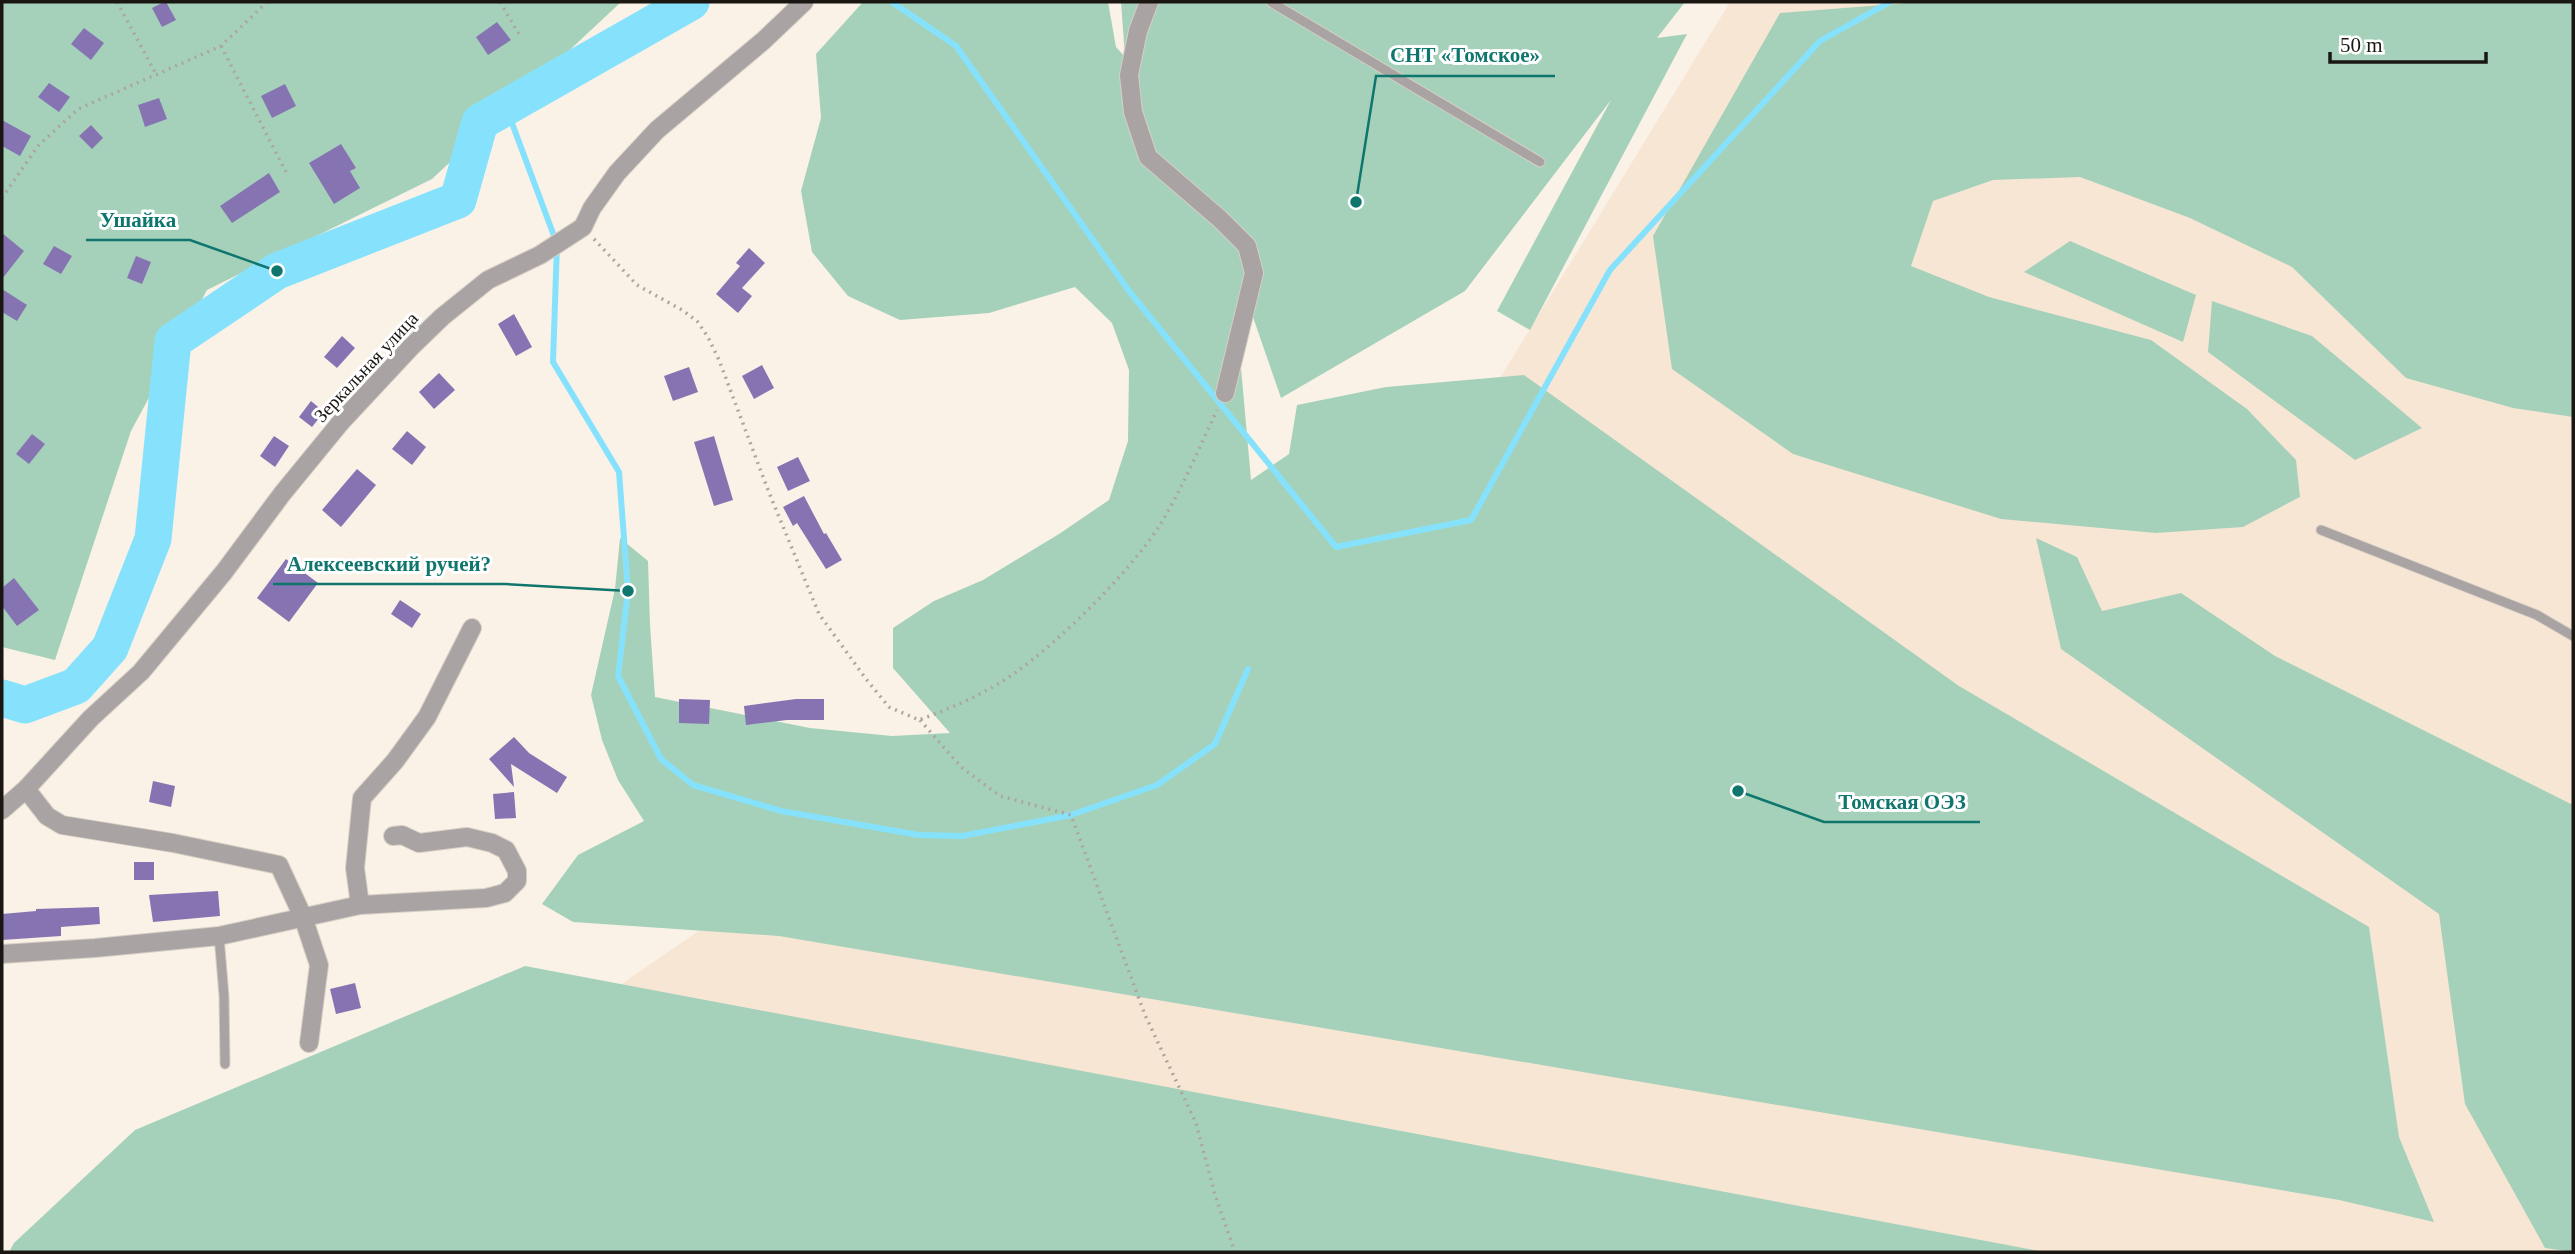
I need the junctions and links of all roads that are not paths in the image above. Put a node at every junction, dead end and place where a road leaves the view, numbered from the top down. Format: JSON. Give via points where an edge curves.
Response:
{"nodes":[{"id":1,"x":804,"y":2,"type":"edge"},
{"id":2,"x":1149,"y":2,"type":"edge"},
{"id":3,"x":1271,"y":2,"type":"edge"},
{"id":4,"x":1540,"y":162,"type":"dead end"},
{"id":5,"x":1225,"y":393,"type":"road end"},
{"id":6,"x":2321,"y":530,"type":"dead end"},
{"id":7,"x":472,"y":628,"type":"dead end"},
{"id":8,"x":2573,"y":636,"type":"edge"},
{"id":9,"x":26,"y":789,"type":"junction"},
{"id":10,"x":2,"y":810,"type":"edge"},
{"id":11,"x":393,"y":836,"type":"dead end"},
{"id":12,"x":360,"y":905,"type":"junction"},
{"id":13,"x":303,"y":917,"type":"junction"},
{"id":14,"x":219,"y":936,"type":"junction"},
{"id":15,"x":2,"y":954,"type":"edge"},
{"id":16,"x":309,"y":1044,"type":"dead end"},
{"id":17,"x":225,"y":1064,"type":"dead end"}],
"edges":[{"from":1,"to":9,"type":"street","name":"Зеркальная улица","via":[[657,130],[617,173],[583,228],[541,255],[488,280],[411,347],[341,422],[141,672]]},
{"from":2,"to":5,"type":"street","via":[[1129,75],[1133,111],[1148,157],[1247,246],[1254,273]]},
{"from":3,"to":4,"type":"lane"},
{"from":6,"to":8,"type":"lane","via":[[2537,615]]},
{"from":7,"to":12,"type":"street","via":[[427,717],[362,798],[355,868]]},
{"from":9,"to":10,"type":"street","name":"Зеркальная улица"},
{"from":9,"to":13,"type":"street","via":[[47,816],[62,825],[279,865]]},
{"from":11,"to":12,"type":"street","via":[[419,843],[467,837],[492,843],[506,850],[517,881],[505,893],[486,898]]},
{"from":12,"to":13,"type":"street"},
{"from":13,"to":14,"type":"street"},
{"from":13,"to":16,"type":"street","via":[[319,965]]},
{"from":14,"to":15,"type":"street"},
{"from":14,"to":17,"type":"lane"}]}
